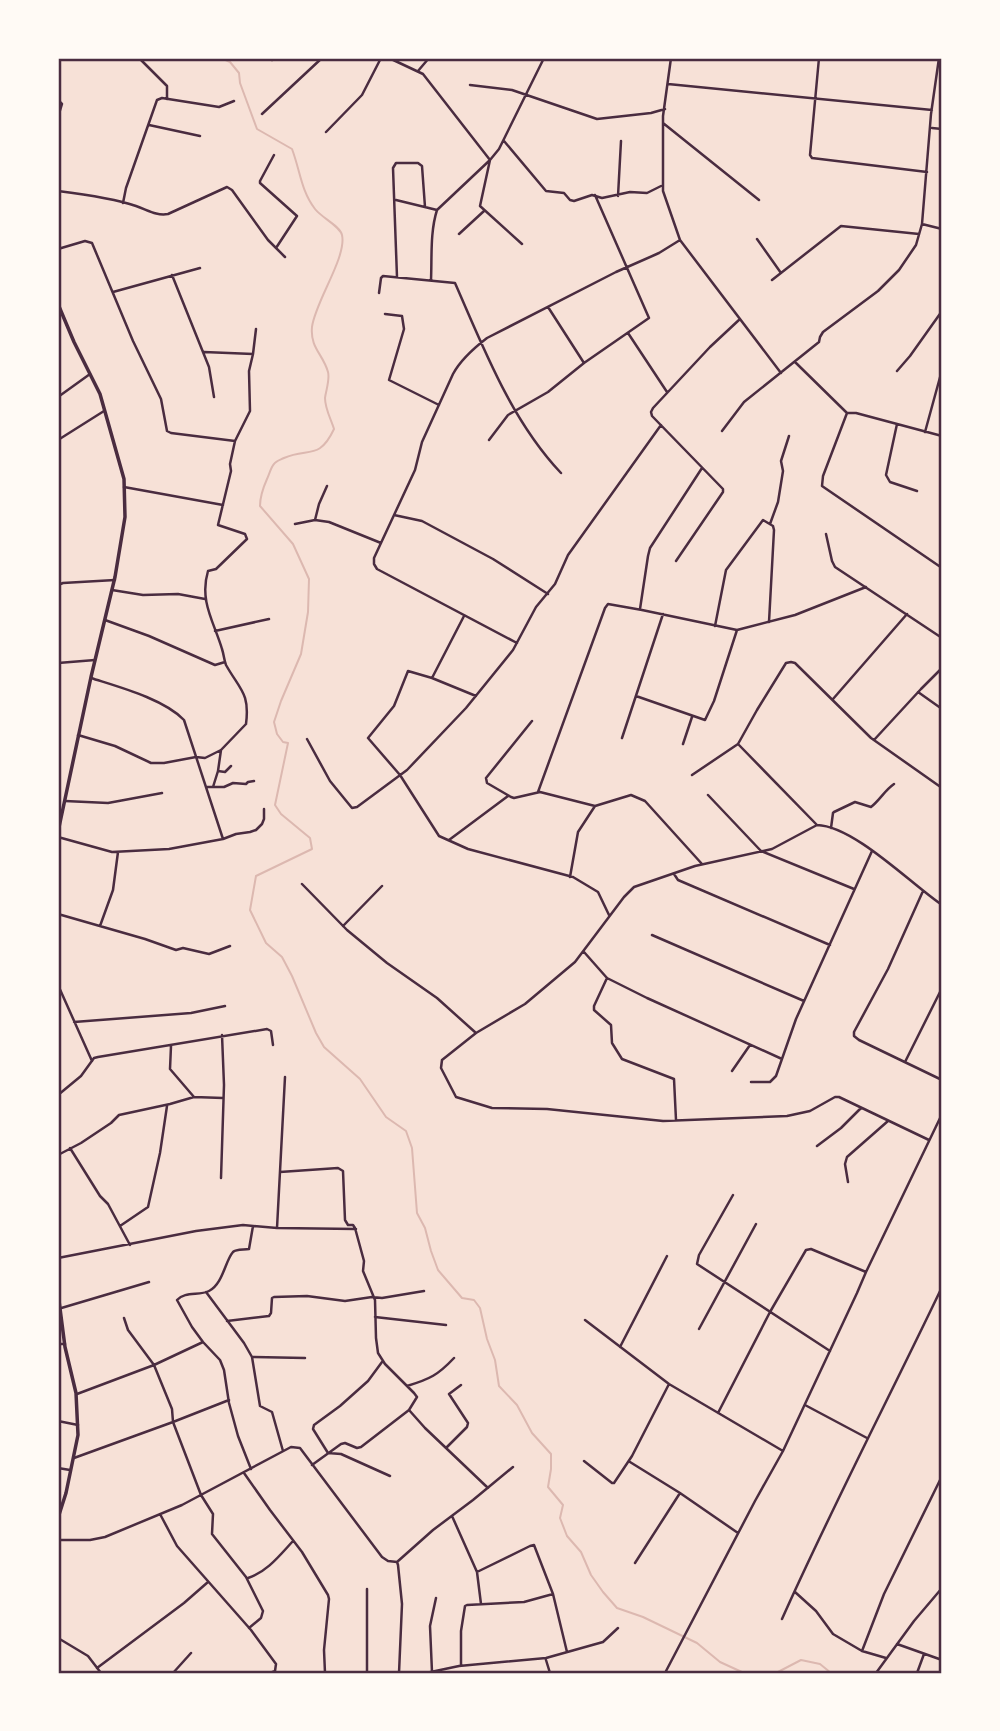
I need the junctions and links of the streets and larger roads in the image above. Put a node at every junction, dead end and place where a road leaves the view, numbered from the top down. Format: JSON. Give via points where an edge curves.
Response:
{"nodes":[{"id":1,"x":139,"y":58,"type":"edge"},
{"id":2,"x":322,"y":58,"type":"edge"},
{"id":3,"x":381,"y":58,"type":"edge"},
{"id":4,"x":389,"y":58,"type":"edge"},
{"id":5,"x":429,"y":58,"type":"edge"},
{"id":6,"x":544,"y":58,"type":"edge"},
{"id":7,"x":671,"y":58,"type":"edge"},
{"id":8,"x":819,"y":58,"type":"edge"},
{"id":9,"x":939,"y":58,"type":"edge"},
{"id":10,"x":418,"y":71,"type":"junction"},
{"id":11,"x":668,"y":84,"type":"junction"},
{"id":12,"x":470,"y":85,"type":"dead end"},
{"id":13,"x":526,"y":96,"type":"junction"},
{"id":14,"x":814,"y":98,"type":"junction"},
{"id":15,"x":167,"y":99,"type":"junction"},
{"id":16,"x":58,"y":100,"type":"edge"},
{"id":17,"x":234,"y":101,"type":"dead end"},
{"id":18,"x":665,"y":109,"type":"junction"},
{"id":19,"x":932,"y":110,"type":"junction"},
{"id":20,"x":262,"y":114,"type":"dead end"},
{"id":21,"x":58,"y":117,"type":"edge"},
{"id":22,"x":663,"y":123,"type":"junction"},
{"id":23,"x":149,"y":125,"type":"junction"},
{"id":24,"x":930,"y":127,"type":"junction"},
{"id":25,"x":942,"y":129,"type":"edge"},
{"id":26,"x":326,"y":132,"type":"dead end"},
{"id":27,"x":200,"y":136,"type":"dead end"},
{"id":28,"x":504,"y":141,"type":"junction"},
{"id":29,"x":621,"y":141,"type":"dead end"},
{"id":30,"x":274,"y":155,"type":"dead end"},
{"id":31,"x":490,"y":160,"type":"junction"},
{"id":32,"x":927,"y":173,"type":"junction"},
{"id":33,"x":662,"y":186,"type":"junction"},
{"id":34,"x":58,"y":191,"type":"edge"},
{"id":35,"x":595,"y":195,"type":"junction"},
{"id":36,"x":618,"y":195,"type":"junction"},
{"id":37,"x":395,"y":200,"type":"junction"},
{"id":38,"x":759,"y":200,"type":"dead end"},
{"id":39,"x":123,"y":203,"type":"junction"},
{"id":40,"x":425,"y":207,"type":"junction"},
{"id":41,"x":437,"y":210,"type":"junction"},
{"id":42,"x":484,"y":211,"type":"junction"},
{"id":43,"x":922,"y":223,"type":"junction"},
{"id":44,"x":942,"y":229,"type":"edge"},
{"id":45,"x":459,"y":234,"type":"dead end"},
{"id":46,"x":919,"y":234,"type":"junction"},
{"id":47,"x":757,"y":239,"type":"dead end"},
{"id":48,"x":680,"y":240,"type":"junction"},
{"id":49,"x":522,"y":244,"type":"dead end"},
{"id":50,"x":276,"y":248,"type":"junction"},
{"id":51,"x":58,"y":249,"type":"edge"},
{"id":52,"x":285,"y":257,"type":"dead end"},
{"id":53,"x":627,"y":267,"type":"junction"},
{"id":54,"x":200,"y":268,"type":"dead end"},
{"id":55,"x":781,"y":273,"type":"junction"},
{"id":56,"x":172,"y":275,"type":"junction"},
{"id":57,"x":397,"y":277,"type":"junction"},
{"id":58,"x":772,"y":280,"type":"dead end"},
{"id":59,"x":431,"y":281,"type":"junction"},
{"id":60,"x":113,"y":292,"type":"junction"},
{"id":61,"x":379,"y":293,"type":"dead end"},
{"id":62,"x":58,"y":304,"type":"edge"},
{"id":63,"x":548,"y":307,"type":"junction"},
{"id":64,"x":942,"y":311,"type":"edge"},
{"id":65,"x":385,"y":314,"type":"dead end"},
{"id":66,"x":740,"y":319,"type":"junction"},
{"id":67,"x":256,"y":329,"type":"dead end"},
{"id":68,"x":628,"y":334,"type":"junction"},
{"id":69,"x":481,"y":343,"type":"junction"},
{"id":70,"x":203,"y":352,"type":"junction"},
{"id":71,"x":253,"y":354,"type":"junction"},
{"id":72,"x":794,"y":362,"type":"junction"},
{"id":73,"x":584,"y":363,"type":"junction"},
{"id":74,"x":897,"y":370,"type":"dead end"},
{"id":75,"x":942,"y":370,"type":"edge"},
{"id":76,"x":781,"y":373,"type":"junction"},
{"id":77,"x":90,"y":374,"type":"junction"},
{"id":78,"x":668,"y":393,"type":"junction"},
{"id":79,"x":58,"y":397,"type":"edge"},
{"id":80,"x":214,"y":397,"type":"dead end"},
{"id":81,"x":439,"y":405,"type":"junction"},
{"id":82,"x":104,"y":411,"type":"junction"},
{"id":83,"x":514,"y":412,"type":"junction"},
{"id":84,"x":847,"y":414,"type":"junction"},
{"id":85,"x":897,"y":424,"type":"junction"},
{"id":86,"x":661,"y":425,"type":"junction"},
{"id":87,"x":722,"y":431,"type":"dead end"},
{"id":88,"x":925,"y":432,"type":"junction"},
{"id":89,"x":789,"y":436,"type":"dead end"},
{"id":90,"x":942,"y":436,"type":"edge"},
{"id":91,"x":58,"y":440,"type":"edge"},
{"id":92,"x":489,"y":440,"type":"dead end"},
{"id":93,"x":235,"y":441,"type":"junction"},
{"id":94,"x":702,"y":467,"type":"junction"},
{"id":95,"x":561,"y":473,"type":"dead end"},
{"id":96,"x":327,"y":486,"type":"dead end"},
{"id":97,"x":124,"y":487,"type":"junction"},
{"id":98,"x":917,"y":491,"type":"dead end"},
{"id":99,"x":223,"y":505,"type":"junction"},
{"id":100,"x":394,"y":515,"type":"junction"},
{"id":101,"x":316,"y":520,"type":"junction"},
{"id":102,"x":295,"y":524,"type":"dead end"},
{"id":103,"x":770,"y":524,"type":"junction"},
{"id":104,"x":826,"y":534,"type":"dead end"},
{"id":105,"x":381,"y":543,"type":"junction"},
{"id":106,"x":676,"y":561,"type":"dead end"},
{"id":107,"x":942,"y":568,"type":"edge"},
{"id":108,"x":115,"y":580,"type":"junction"},
{"id":109,"x":58,"y":585,"type":"edge"},
{"id":110,"x":866,"y":587,"type":"junction"},
{"id":111,"x":112,"y":590,"type":"junction"},
{"id":112,"x":548,"y":594,"type":"junction"},
{"id":113,"x":205,"y":600,"type":"junction"},
{"id":114,"x":640,"y":609,"type":"junction"},
{"id":115,"x":663,"y":614,"type":"junction"},
{"id":116,"x":906,"y":614,"type":"junction"},
{"id":117,"x":464,"y":615,"type":"junction"},
{"id":118,"x":269,"y":619,"type":"dead end"},
{"id":119,"x":105,"y":620,"type":"junction"},
{"id":120,"x":769,"y":622,"type":"junction"},
{"id":121,"x":715,"y":626,"type":"junction"},
{"id":122,"x":737,"y":630,"type":"junction"},
{"id":123,"x":215,"y":631,"type":"junction"},
{"id":124,"x":942,"y":639,"type":"edge"},
{"id":125,"x":517,"y":643,"type":"junction"},
{"id":126,"x":95,"y":660,"type":"junction"},
{"id":127,"x":225,"y":662,"type":"junction"},
{"id":128,"x":58,"y":663,"type":"edge"},
{"id":129,"x":942,"y":668,"type":"edge"},
{"id":130,"x":91,"y":677,"type":"junction"},
{"id":131,"x":432,"y":678,"type":"junction"},
{"id":132,"x":918,"y":692,"type":"junction"},
{"id":133,"x":476,"y":696,"type":"junction"},
{"id":134,"x":636,"y":696,"type":"junction"},
{"id":135,"x":832,"y":700,"type":"junction"},
{"id":136,"x":942,"y":709,"type":"edge"},
{"id":137,"x":692,"y":716,"type":"junction"},
{"id":138,"x":531,"y":721,"type":"dead end"},
{"id":139,"x":78,"y":735,"type":"junction"},
{"id":140,"x":622,"y":738,"type":"dead end"},
{"id":141,"x":307,"y":739,"type":"dead end"},
{"id":142,"x":874,"y":740,"type":"junction"},
{"id":143,"x":683,"y":744,"type":"dead end"},
{"id":144,"x":738,"y":744,"type":"junction"},
{"id":145,"x":221,"y":750,"type":"junction"},
{"id":146,"x":196,"y":758,"type":"junction"},
{"id":147,"x":231,"y":765,"type":"dead end"},
{"id":148,"x":218,"y":771,"type":"junction"},
{"id":149,"x":400,"y":775,"type":"junction"},
{"id":150,"x":692,"y":775,"type":"dead end"},
{"id":151,"x":254,"y":781,"type":"dead end"},
{"id":152,"x":894,"y":784,"type":"dead end"},
{"id":153,"x":206,"y":787,"type":"junction"},
{"id":154,"x":213,"y":787,"type":"junction"},
{"id":155,"x":942,"y":788,"type":"edge"},
{"id":156,"x":538,"y":792,"type":"junction"},
{"id":157,"x":162,"y":793,"type":"dead end"},
{"id":158,"x":708,"y":795,"type":"dead end"},
{"id":159,"x":508,"y":796,"type":"junction"},
{"id":160,"x":65,"y":800,"type":"junction"},
{"id":161,"x":595,"y":806,"type":"junction"},
{"id":162,"x":264,"y":808,"type":"dead end"},
{"id":163,"x":817,"y":825,"type":"junction"},
{"id":164,"x":831,"y":828,"type":"junction"},
{"id":165,"x":58,"y":834,"type":"edge"},
{"id":166,"x":223,"y":839,"type":"junction"},
{"id":167,"x":448,"y":841,"type":"junction"},
{"id":168,"x":761,"y":851,"type":"junction"},
{"id":169,"x":872,"y":851,"type":"junction"},
{"id":170,"x":118,"y":852,"type":"junction"},
{"id":171,"x":702,"y":864,"type":"junction"},
{"id":172,"x":673,"y":873,"type":"junction"},
{"id":173,"x":570,"y":877,"type":"junction"},
{"id":174,"x":302,"y":884,"type":"dead end"},
{"id":175,"x":382,"y":886,"type":"dead end"},
{"id":176,"x":854,"y":889,"type":"junction"},
{"id":177,"x":923,"y":890,"type":"junction"},
{"id":178,"x":942,"y":905,"type":"edge"},
{"id":179,"x":58,"y":914,"type":"edge"},
{"id":180,"x":609,"y":916,"type":"junction"},
{"id":181,"x":100,"y":926,"type":"junction"},
{"id":182,"x":343,"y":926,"type":"junction"},
{"id":183,"x":652,"y":936,"type":"dead end"},
{"id":184,"x":830,"y":945,"type":"junction"},
{"id":185,"x":230,"y":946,"type":"dead end"},
{"id":186,"x":583,"y":951,"type":"junction"},
{"id":187,"x":607,"y":978,"type":"junction"},
{"id":188,"x":58,"y":985,"type":"edge"},
{"id":189,"x":942,"y":988,"type":"edge"},
{"id":190,"x":804,"y":1001,"type":"junction"},
{"id":191,"x":225,"y":1006,"type":"dead end"},
{"id":192,"x":74,"y":1022,"type":"junction"},
{"id":193,"x":476,"y":1033,"type":"junction"},
{"id":194,"x":222,"y":1035,"type":"junction"},
{"id":195,"x":273,"y":1045,"type":"dead end"},
{"id":196,"x":750,"y":1045,"type":"junction"},
{"id":197,"x":171,"y":1046,"type":"junction"},
{"id":198,"x":782,"y":1059,"type":"junction"},
{"id":199,"x":92,"y":1061,"type":"junction"},
{"id":200,"x":905,"y":1062,"type":"junction"},
{"id":201,"x":732,"y":1071,"type":"dead end"},
{"id":202,"x":285,"y":1077,"type":"dead end"},
{"id":203,"x":942,"y":1080,"type":"edge"},
{"id":204,"x":751,"y":1082,"type":"dead end"},
{"id":205,"x":58,"y":1095,"type":"edge"},
{"id":206,"x":194,"y":1097,"type":"junction"},
{"id":207,"x":223,"y":1098,"type":"junction"},
{"id":208,"x":167,"y":1104,"type":"junction"},
{"id":209,"x":861,"y":1108,"type":"junction"},
{"id":210,"x":942,"y":1114,"type":"edge"},
{"id":211,"x":676,"y":1120,"type":"junction"},
{"id":212,"x":888,"y":1121,"type":"junction"},
{"id":213,"x":929,"y":1140,"type":"junction"},
{"id":214,"x":817,"y":1146,"type":"dead end"},
{"id":215,"x":70,"y":1148,"type":"junction"},
{"id":216,"x":58,"y":1155,"type":"edge"},
{"id":217,"x":280,"y":1172,"type":"junction"},
{"id":218,"x":221,"y":1178,"type":"dead end"},
{"id":219,"x":848,"y":1182,"type":"dead end"},
{"id":220,"x":733,"y":1195,"type":"dead end"},
{"id":221,"x":756,"y":1224,"type":"dead end"},
{"id":222,"x":120,"y":1226,"type":"junction"},
{"id":223,"x":253,"y":1226,"type":"junction"},
{"id":224,"x":277,"y":1228,"type":"junction"},
{"id":225,"x":356,"y":1230,"type":"junction"},
{"id":226,"x":130,"y":1245,"type":"junction"},
{"id":227,"x":667,"y":1256,"type":"dead end"},
{"id":228,"x":58,"y":1258,"type":"edge"},
{"id":229,"x":866,"y":1272,"type":"junction"},
{"id":230,"x":725,"y":1281,"type":"junction"},
{"id":231,"x":149,"y":1282,"type":"dead end"},
{"id":232,"x":942,"y":1287,"type":"edge"},
{"id":233,"x":206,"y":1292,"type":"junction"},
{"id":234,"x":424,"y":1292,"type":"dead end"},
{"id":235,"x":58,"y":1293,"type":"edge"},
{"id":236,"x":372,"y":1297,"type":"junction"},
{"id":237,"x":59,"y":1308,"type":"edge"},
{"id":238,"x":770,"y":1312,"type":"junction"},
{"id":239,"x":375,"y":1317,"type":"junction"},
{"id":240,"x":124,"y":1318,"type":"dead end"},
{"id":241,"x":585,"y":1320,"type":"dead end"},
{"id":242,"x":227,"y":1321,"type":"junction"},
{"id":243,"x":446,"y":1325,"type":"dead end"},
{"id":244,"x":699,"y":1329,"type":"dead end"},
{"id":245,"x":204,"y":1342,"type":"junction"},
{"id":246,"x":58,"y":1344,"type":"edge"},
{"id":247,"x":65,"y":1344,"type":"junction"},
{"id":248,"x":620,"y":1347,"type":"junction"},
{"id":249,"x":830,"y":1351,"type":"junction"},
{"id":250,"x":252,"y":1357,"type":"junction"},
{"id":251,"x":305,"y":1358,"type":"dead end"},
{"id":252,"x":454,"y":1358,"type":"dead end"},
{"id":253,"x":383,"y":1361,"type":"junction"},
{"id":254,"x":154,"y":1365,"type":"junction"},
{"id":255,"x":669,"y":1384,"type":"junction"},
{"id":256,"x":461,"y":1385,"type":"dead end"},
{"id":257,"x":407,"y":1386,"type":"junction"},
{"id":258,"x":76,"y":1395,"type":"junction"},
{"id":259,"x":229,"y":1400,"type":"junction"},
{"id":260,"x":805,"y":1405,"type":"junction"},
{"id":261,"x":409,"y":1410,"type":"junction"},
{"id":262,"x":718,"y":1413,"type":"junction"},
{"id":263,"x":58,"y":1421,"type":"edge"},
{"id":264,"x":173,"y":1422,"type":"junction"},
{"id":265,"x":78,"y":1425,"type":"junction"},
{"id":266,"x":867,"y":1438,"type":"junction"},
{"id":267,"x":446,"y":1448,"type":"junction"},
{"id":268,"x":284,"y":1451,"type":"junction"},
{"id":269,"x":783,"y":1451,"type":"junction"},
{"id":270,"x":328,"y":1453,"type":"junction"},
{"id":271,"x":73,"y":1458,"type":"junction"},
{"id":272,"x":584,"y":1461,"type":"dead end"},
{"id":273,"x":629,"y":1461,"type":"junction"},
{"id":274,"x":312,"y":1465,"type":"junction"},
{"id":275,"x":513,"y":1467,"type":"dead end"},
{"id":276,"x":58,"y":1468,"type":"edge"},
{"id":277,"x":251,"y":1469,"type":"junction"},
{"id":278,"x":70,"y":1470,"type":"junction"},
{"id":279,"x":244,"y":1473,"type":"junction"},
{"id":280,"x":390,"y":1476,"type":"dead end"},
{"id":281,"x":942,"y":1476,"type":"edge"},
{"id":282,"x":488,"y":1488,"type":"junction"},
{"id":283,"x":680,"y":1493,"type":"junction"},
{"id":284,"x":201,"y":1495,"type":"junction"},
{"id":285,"x":160,"y":1514,"type":"junction"},
{"id":286,"x":452,"y":1516,"type":"junction"},
{"id":287,"x":58,"y":1518,"type":"edge"},
{"id":288,"x":738,"y":1534,"type":"junction"},
{"id":289,"x":58,"y":1540,"type":"edge"},
{"id":290,"x":293,"y":1541,"type":"junction"},
{"id":291,"x":397,"y":1562,"type":"junction"},
{"id":292,"x":635,"y":1563,"type":"dead end"},
{"id":293,"x":477,"y":1572,"type":"junction"},
{"id":294,"x":247,"y":1579,"type":"junction"},
{"id":295,"x":208,"y":1582,"type":"junction"},
{"id":296,"x":942,"y":1588,"type":"edge"},
{"id":297,"x":367,"y":1589,"type":"dead end"},
{"id":298,"x":794,"y":1591,"type":"junction"},
{"id":299,"x":937,"y":1593,"type":"junction"},
{"id":300,"x":553,"y":1594,"type":"junction"},
{"id":301,"x":942,"y":1596,"type":"edge"},
{"id":302,"x":436,"y":1598,"type":"dead end"},
{"id":303,"x":481,"y":1604,"type":"junction"},
{"id":304,"x":782,"y":1619,"type":"dead end"},
{"id":305,"x":249,"y":1628,"type":"junction"},
{"id":306,"x":618,"y":1628,"type":"dead end"},
{"id":307,"x":58,"y":1638,"type":"edge"},
{"id":308,"x":897,"y":1644,"type":"junction"},
{"id":309,"x":862,"y":1651,"type":"junction"},
{"id":310,"x":567,"y":1652,"type":"junction"},
{"id":311,"x":191,"y":1653,"type":"dead end"},
{"id":312,"x":924,"y":1654,"type":"junction"},
{"id":313,"x":546,"y":1658,"type":"junction"},
{"id":314,"x":886,"y":1658,"type":"junction"},
{"id":315,"x":942,"y":1660,"type":"edge"},
{"id":316,"x":461,"y":1665,"type":"junction"},
{"id":317,"x":97,"y":1668,"type":"junction"},
{"id":318,"x":448,"y":1668,"type":"junction"},
{"id":319,"x":432,"y":1672,"type":"edge"},
{"id":320,"x":101,"y":1673,"type":"edge"},
{"id":321,"x":173,"y":1673,"type":"edge"},
{"id":322,"x":271,"y":1673,"type":"edge"},
{"id":323,"x":325,"y":1673,"type":"edge"},
{"id":324,"x":367,"y":1673,"type":"edge"},
{"id":325,"x":399,"y":1673,"type":"edge"},
{"id":326,"x":426,"y":1673,"type":"edge"},
{"id":327,"x":449,"y":1673,"type":"edge"},
{"id":328,"x":550,"y":1673,"type":"edge"},
{"id":329,"x":665,"y":1673,"type":"edge"},
{"id":330,"x":876,"y":1673,"type":"edge"},
{"id":331,"x":916,"y":1673,"type":"edge"}],
"edges":[{"from":1,"to":15,"type":"street","via":[[167,86]]},
{"from":2,"to":20,"type":"street"},
{"from":3,"to":26,"type":"street","via":[[366,90]]},
{"from":4,"to":10,"type":"street"},
{"from":5,"to":10,"type":"street"},
{"from":6,"to":13,"type":"street"},
{"from":7,"to":11,"type":"street"},
{"from":8,"to":14,"type":"street"},
{"from":9,"to":19,"type":"street"},
{"from":10,"to":31,"type":"street"},
{"from":11,"to":14,"type":"street"},
{"from":11,"to":18,"type":"street"},
{"from":12,"to":13,"type":"street"},
{"from":13,"to":18,"type":"street","via":[[597,120]]},
{"from":13,"to":28,"type":"street"},
{"from":14,"to":19,"type":"street"},
{"from":14,"to":32,"type":"street","via":[[812,159]]},
{"from":15,"to":17,"type":"street","via":[[219,107]]},
{"from":15,"to":23,"type":"street","via":[[157,100]]},
{"from":16,"to":21,"type":"street","via":[[62,104]]},
{"from":18,"to":22,"type":"street"},
{"from":19,"to":24,"type":"street"},
{"from":22,"to":33,"type":"street"},
{"from":22,"to":38,"type":"street"},
{"from":23,"to":27,"type":"street"},
{"from":23,"to":39,"type":"street"},
{"from":24,"to":25,"type":"street"},
{"from":24,"to":32,"type":"street"},
{"from":28,"to":31,"type":"street"},
{"from":28,"to":35,"type":"street","via":[[546,191],[564,193],[573,201]]},
{"from":29,"to":36,"type":"street"},
{"from":30,"to":50,"type":"street","via":[[260,181],[297,216]]},
{"from":31,"to":41,"type":"street"},
{"from":31,"to":42,"type":"street","via":[[480,205]]},
{"from":32,"to":43,"type":"street"},
{"from":33,"to":36,"type":"street","via":[[647,193]]},
{"from":33,"to":48,"type":"street"},
{"from":34,"to":39,"type":"street"},
{"from":35,"to":36,"type":"street"},
{"from":35,"to":53,"type":"street"},
{"from":37,"to":40,"type":"street"},
{"from":37,"to":40,"type":"street","via":[[394,164],[418,163]]},
{"from":37,"to":57,"type":"street"},
{"from":39,"to":50,"type":"street","via":[[169,214],[227,187]]},
{"from":40,"to":41,"type":"street"},
{"from":41,"to":59,"type":"street"},
{"from":42,"to":45,"type":"street"},
{"from":42,"to":49,"type":"street"},
{"from":43,"to":44,"type":"street"},
{"from":43,"to":46,"type":"street"},
{"from":46,"to":55,"type":"street","via":[[841,226]]},
{"from":46,"to":72,"type":"street","via":[[916,245],[878,291],[829,327]]},
{"from":47,"to":55,"type":"street"},
{"from":48,"to":53,"type":"street"},
{"from":48,"to":66,"type":"street"},
{"from":50,"to":52,"type":"street"},
{"from":51,"to":60,"type":"street","via":[[92,243]]},
{"from":53,"to":63,"type":"street"},
{"from":53,"to":68,"type":"street","via":[[649,316]]},
{"from":54,"to":56,"type":"street"},
{"from":55,"to":58,"type":"street"},
{"from":56,"to":60,"type":"street"},
{"from":56,"to":70,"type":"street"},
{"from":57,"to":59,"type":"street"},
{"from":57,"to":61,"type":"street","via":[[382,277]]},
{"from":59,"to":69,"type":"street","via":[[455,284]]},
{"from":60,"to":93,"type":"street","via":[[161,399],[167,431]]},
{"from":62,"to":77,"type":"street"},
{"from":63,"to":69,"type":"street"},
{"from":63,"to":73,"type":"street"},
{"from":64,"to":74,"type":"street"},
{"from":65,"to":81,"type":"street","via":[[402,316],[404,329],[389,380]]},
{"from":66,"to":76,"type":"street"},
{"from":66,"to":78,"type":"street"},
{"from":67,"to":71,"type":"street"},
{"from":68,"to":73,"type":"street"},
{"from":68,"to":78,"type":"street"},
{"from":69,"to":81,"type":"street","via":[[456,368]]},
{"from":69,"to":83,"type":"street"},
{"from":70,"to":71,"type":"street"},
{"from":70,"to":80,"type":"street"},
{"from":71,"to":93,"type":"street","via":[[248,372],[249,416]]},
{"from":72,"to":76,"type":"street"},
{"from":72,"to":84,"type":"street"},
{"from":73,"to":83,"type":"street"},
{"from":75,"to":88,"type":"street"},
{"from":76,"to":87,"type":"street","via":[[744,402]]},
{"from":77,"to":79,"type":"street"},
{"from":77,"to":82,"type":"street"},
{"from":78,"to":86,"type":"street","via":[[651,412]]},
{"from":81,"to":100,"type":"street"},
{"from":82,"to":91,"type":"street"},
{"from":82,"to":97,"type":"street"},
{"from":83,"to":92,"type":"street"},
{"from":83,"to":95,"type":"street"},
{"from":84,"to":85,"type":"street"},
{"from":84,"to":107,"type":"street","via":[[822,486]]},
{"from":85,"to":88,"type":"street"},
{"from":85,"to":98,"type":"street","via":[[886,475],[890,482]]},
{"from":86,"to":94,"type":"street"},
{"from":86,"to":112,"type":"street","via":[[568,555]]},
{"from":88,"to":90,"type":"street"},
{"from":89,"to":103,"type":"street"},
{"from":93,"to":99,"type":"street"},
{"from":94,"to":106,"type":"street","via":[[723,492]]},
{"from":94,"to":114,"type":"street","via":[[650,548]]},
{"from":96,"to":101,"type":"street"},
{"from":97,"to":99,"type":"street"},
{"from":97,"to":108,"type":"street","via":[[125,517]]},
{"from":99,"to":113,"type":"street","via":[[218,525],[245,534],[247,539],[216,569],[208,571]]},
{"from":100,"to":105,"type":"street"},
{"from":100,"to":112,"type":"street","via":[[422,521]]},
{"from":101,"to":102,"type":"street"},
{"from":101,"to":105,"type":"street"},
{"from":103,"to":120,"type":"street","via":[[774,530]]},
{"from":103,"to":121,"type":"street","via":[[761,520],[726,570]]},
{"from":104,"to":110,"type":"street","via":[[833,564]]},
{"from":105,"to":117,"type":"street","via":[[374,558],[377,569]]},
{"from":108,"to":109,"type":"street"},
{"from":108,"to":111,"type":"street"},
{"from":110,"to":116,"type":"street"},
{"from":110,"to":120,"type":"street"},
{"from":111,"to":113,"type":"street"},
{"from":111,"to":119,"type":"street"},
{"from":112,"to":125,"type":"street"},
{"from":113,"to":123,"type":"street"},
{"from":114,"to":115,"type":"street"},
{"from":114,"to":156,"type":"street","via":[[613,604],[605,608]]},
{"from":115,"to":121,"type":"street"},
{"from":115,"to":134,"type":"street"},
{"from":116,"to":124,"type":"street"},
{"from":116,"to":135,"type":"street"},
{"from":117,"to":125,"type":"street"},
{"from":117,"to":131,"type":"street"},
{"from":118,"to":123,"type":"street"},
{"from":119,"to":126,"type":"street"},
{"from":119,"to":127,"type":"street","via":[[215,665]]},
{"from":120,"to":122,"type":"street"},
{"from":121,"to":122,"type":"street"},
{"from":122,"to":137,"type":"street","via":[[707,717]]},
{"from":123,"to":127,"type":"street"},
{"from":125,"to":133,"type":"street"},
{"from":126,"to":128,"type":"street"},
{"from":126,"to":130,"type":"street"},
{"from":127,"to":145,"type":"street","via":[[244,691],[247,714],[242,730]]},
{"from":129,"to":132,"type":"street"},
{"from":130,"to":139,"type":"street"},
{"from":130,"to":146,"type":"street","via":[[176,712],[184,720]]},
{"from":131,"to":133,"type":"street"},
{"from":131,"to":149,"type":"street","via":[[408,671],[394,706],[368,736]]},
{"from":132,"to":136,"type":"street"},
{"from":132,"to":142,"type":"street"},
{"from":133,"to":149,"type":"street"},
{"from":134,"to":137,"type":"street"},
{"from":134,"to":140,"type":"street"},
{"from":135,"to":142,"type":"street"},
{"from":135,"to":144,"type":"street","via":[[795,663],[786,663]]},
{"from":137,"to":143,"type":"street"},
{"from":138,"to":159,"type":"street","via":[[486,778]]},
{"from":139,"to":146,"type":"street","via":[[151,763]]},
{"from":139,"to":160,"type":"street"},
{"from":141,"to":149,"type":"street","via":[[330,781],[352,807]]},
{"from":142,"to":155,"type":"street"},
{"from":144,"to":150,"type":"street"},
{"from":144,"to":163,"type":"street"},
{"from":145,"to":146,"type":"street"},
{"from":145,"to":148,"type":"street"},
{"from":146,"to":153,"type":"street"},
{"from":147,"to":148,"type":"street","via":[[225,772]]},
{"from":148,"to":154,"type":"street"},
{"from":149,"to":167,"type":"street","via":[[439,836]]},
{"from":151,"to":154,"type":"street"},
{"from":152,"to":164,"type":"street","via":[[871,807],[855,802],[832,813]]},
{"from":153,"to":154,"type":"street"},
{"from":153,"to":166,"type":"street"},
{"from":156,"to":159,"type":"street"},
{"from":156,"to":161,"type":"street"},
{"from":157,"to":160,"type":"street","via":[[108,803]]},
{"from":158,"to":168,"type":"street"},
{"from":159,"to":167,"type":"street"},
{"from":160,"to":165,"type":"street"},
{"from":161,"to":171,"type":"street","via":[[631,794],[638,797]]},
{"from":161,"to":173,"type":"street","via":[[578,832]]},
{"from":162,"to":166,"type":"street","via":[[264,819],[256,830]]},
{"from":163,"to":164,"type":"street"},
{"from":163,"to":168,"type":"street"},
{"from":164,"to":169,"type":"street"},
{"from":165,"to":170,"type":"street"},
{"from":166,"to":170,"type":"street"},
{"from":167,"to":173,"type":"street"},
{"from":168,"to":171,"type":"street"},
{"from":168,"to":176,"type":"street"},
{"from":169,"to":176,"type":"street"},
{"from":169,"to":177,"type":"street"},
{"from":170,"to":181,"type":"street","via":[[113,890]]},
{"from":171,"to":172,"type":"street"},
{"from":172,"to":180,"type":"street","via":[[634,887]]},
{"from":172,"to":184,"type":"street","via":[[678,880]]},
{"from":173,"to":180,"type":"street","via":[[595,888]]},
{"from":174,"to":182,"type":"street"},
{"from":175,"to":182,"type":"street"},
{"from":176,"to":184,"type":"street"},
{"from":177,"to":178,"type":"street"},
{"from":177,"to":200,"type":"street","via":[[854,1032],[859,1040]]},
{"from":179,"to":181,"type":"street"},
{"from":180,"to":186,"type":"street"},
{"from":181,"to":185,"type":"street","via":[[176,950],[209,954]]},
{"from":182,"to":193,"type":"street"},
{"from":183,"to":190,"type":"street"},
{"from":184,"to":190,"type":"street"},
{"from":186,"to":187,"type":"street"},
{"from":186,"to":193,"type":"street","via":[[525,1004]]},
{"from":187,"to":196,"type":"street"},
{"from":187,"to":211,"type":"street","via":[[594,1010],[611,1025],[612,1043],[622,1059],[674,1079]]},
{"from":188,"to":192,"type":"street"},
{"from":189,"to":200,"type":"street"},
{"from":190,"to":198,"type":"street"},
{"from":191,"to":192,"type":"street"},
{"from":192,"to":199,"type":"street"},
{"from":193,"to":211,"type":"street","via":[[441,1064],[460,1099],[492,1108]]},
{"from":194,"to":195,"type":"street","via":[[269,1029]]},
{"from":194,"to":197,"type":"street"},
{"from":194,"to":207,"type":"street"},
{"from":196,"to":198,"type":"street"},
{"from":196,"to":201,"type":"street"},
{"from":197,"to":199,"type":"street"},
{"from":197,"to":206,"type":"street","via":[[170,1069]]},
{"from":198,"to":204,"type":"street","via":[[774,1080]]},
{"from":199,"to":205,"type":"street"},
{"from":200,"to":203,"type":"street"},
{"from":202,"to":217,"type":"street"},
{"from":206,"to":207,"type":"street"},
{"from":206,"to":208,"type":"street"},
{"from":207,"to":218,"type":"street"},
{"from":208,"to":215,"type":"street","via":[[119,1115]]},
{"from":208,"to":222,"type":"street","via":[[148,1207]]},
{"from":209,"to":211,"type":"street","via":[[835,1097],[810,1111],[787,1116]]},
{"from":209,"to":212,"type":"street"},
{"from":209,"to":214,"type":"street"},
{"from":210,"to":213,"type":"street"},
{"from":212,"to":213,"type":"street"},
{"from":212,"to":219,"type":"street","via":[[847,1157]]},
{"from":213,"to":229,"type":"street"},
{"from":215,"to":216,"type":"street"},
{"from":215,"to":222,"type":"street"},
{"from":217,"to":224,"type":"street"},
{"from":217,"to":225,"type":"street","via":[[341,1169],[345,1220]]},
{"from":220,"to":230,"type":"street","via":[[697,1264]]},
{"from":221,"to":230,"type":"street"},
{"from":222,"to":226,"type":"street"},
{"from":223,"to":224,"type":"street"},
{"from":223,"to":226,"type":"street","via":[[196,1231]]},
{"from":223,"to":233,"type":"street","via":[[249,1249],[233,1252],[222,1275]]},
{"from":224,"to":225,"type":"street"},
{"from":225,"to":236,"type":"street"},
{"from":226,"to":228,"type":"street"},
{"from":227,"to":248,"type":"street"},
{"from":229,"to":238,"type":"street","via":[[808,1249]]},
{"from":229,"to":249,"type":"street"},
{"from":230,"to":238,"type":"street"},
{"from":230,"to":244,"type":"street"},
{"from":231,"to":237,"type":"street"},
{"from":232,"to":266,"type":"street"},
{"from":233,"to":242,"type":"street"},
{"from":233,"to":245,"type":"street","via":[[177,1300]]},
{"from":234,"to":236,"type":"street"},
{"from":235,"to":237,"type":"street"},
{"from":236,"to":239,"type":"street"},
{"from":236,"to":242,"type":"street","via":[[345,1301],[274,1297],[269,1316]]},
{"from":237,"to":247,"type":"street"},
{"from":238,"to":249,"type":"street"},
{"from":238,"to":262,"type":"street"},
{"from":239,"to":243,"type":"street"},
{"from":239,"to":253,"type":"street"},
{"from":240,"to":254,"type":"street"},
{"from":241,"to":248,"type":"street"},
{"from":242,"to":250,"type":"street"},
{"from":245,"to":254,"type":"street"},
{"from":245,"to":259,"type":"street","via":[[220,1360]]},
{"from":246,"to":247,"type":"street"},
{"from":247,"to":258,"type":"street"},
{"from":248,"to":255,"type":"street"},
{"from":249,"to":260,"type":"street"},
{"from":250,"to":251,"type":"street"},
{"from":250,"to":268,"type":"street","via":[[260,1406],[272,1412]]},
{"from":252,"to":257,"type":"street","via":[[430,1379]]},
{"from":253,"to":257,"type":"street"},
{"from":253,"to":270,"type":"street","via":[[368,1381],[314,1425]]},
{"from":254,"to":258,"type":"street"},
{"from":254,"to":264,"type":"street"},
{"from":255,"to":262,"type":"street"},
{"from":255,"to":273,"type":"street"},
{"from":256,"to":267,"type":"street","via":[[449,1394],[468,1425]]},
{"from":257,"to":261,"type":"street","via":[[417,1397]]},
{"from":258,"to":265,"type":"street"},
{"from":259,"to":264,"type":"street"},
{"from":259,"to":277,"type":"street"},
{"from":260,"to":266,"type":"street"},
{"from":260,"to":269,"type":"street"},
{"from":261,"to":267,"type":"street"},
{"from":261,"to":270,"type":"street","via":[[361,1447],[345,1443]]},
{"from":262,"to":269,"type":"street"},
{"from":263,"to":265,"type":"street"},
{"from":264,"to":271,"type":"street"},
{"from":264,"to":284,"type":"street"},
{"from":265,"to":271,"type":"street"},
{"from":266,"to":298,"type":"street"},
{"from":267,"to":282,"type":"street"},
{"from":268,"to":274,"type":"street","via":[[300,1448]]},
{"from":268,"to":277,"type":"street"},
{"from":269,"to":288,"type":"street"},
{"from":270,"to":274,"type":"street"},
{"from":270,"to":280,"type":"street","via":[[341,1454]]},
{"from":271,"to":278,"type":"street"},
{"from":272,"to":273,"type":"street","via":[[612,1483]]},
{"from":273,"to":283,"type":"street"},
{"from":274,"to":291,"type":"street","via":[[382,1557]]},
{"from":275,"to":282,"type":"street"},
{"from":276,"to":278,"type":"street"},
{"from":277,"to":279,"type":"street"},
{"from":278,"to":287,"type":"street"},
{"from":279,"to":284,"type":"street"},
{"from":279,"to":290,"type":"street"},
{"from":281,"to":309,"type":"street","via":[[884,1594]]},
{"from":282,"to":286,"type":"street"},
{"from":283,"to":288,"type":"street"},
{"from":283,"to":292,"type":"street"},
{"from":284,"to":285,"type":"street"},
{"from":284,"to":294,"type":"street","via":[[213,1514],[212,1534]]},
{"from":285,"to":289,"type":"street","via":[[105,1537]]},
{"from":285,"to":295,"type":"street","via":[[177,1546]]},
{"from":286,"to":291,"type":"street"},
{"from":286,"to":293,"type":"street"},
{"from":288,"to":329,"type":"street"},
{"from":290,"to":294,"type":"street","via":[[266,1569]]},
{"from":290,"to":323,"type":"street","via":[[329,1599]]},
{"from":291,"to":325,"type":"street","via":[[402,1604]]},
{"from":293,"to":300,"type":"street","via":[[534,1545]]},
{"from":293,"to":303,"type":"street"},
{"from":294,"to":305,"type":"street","via":[[263,1611]]},
{"from":295,"to":305,"type":"street"},
{"from":295,"to":317,"type":"street"},
{"from":296,"to":299,"type":"street"},
{"from":297,"to":324,"type":"street"},
{"from":298,"to":304,"type":"street"},
{"from":298,"to":309,"type":"street","via":[[830,1632]]},
{"from":299,"to":301,"type":"street"},
{"from":299,"to":308,"type":"street"},
{"from":300,"to":303,"type":"street","via":[[524,1602]]},
{"from":300,"to":310,"type":"street"},
{"from":302,"to":319,"type":"street","via":[[430,1626]]},
{"from":303,"to":316,"type":"street","via":[[464,1608]]},
{"from":305,"to":322,"type":"street","via":[[276,1664]]},
{"from":306,"to":310,"type":"street","via":[[603,1642]]},
{"from":307,"to":317,"type":"street","via":[[88,1656]]},
{"from":308,"to":312,"type":"street"},
{"from":308,"to":314,"type":"street"},
{"from":309,"to":314,"type":"street"},
{"from":310,"to":313,"type":"street"},
{"from":311,"to":321,"type":"street"},
{"from":312,"to":315,"type":"street"},
{"from":312,"to":331,"type":"street"},
{"from":313,"to":316,"type":"street"},
{"from":313,"to":328,"type":"street"},
{"from":314,"to":330,"type":"street"},
{"from":316,"to":318,"type":"street"},
{"from":317,"to":320,"type":"street"},
{"from":318,"to":319,"type":"street"},
{"from":318,"to":327,"type":"street"},
{"from":319,"to":326,"type":"street"}]}
